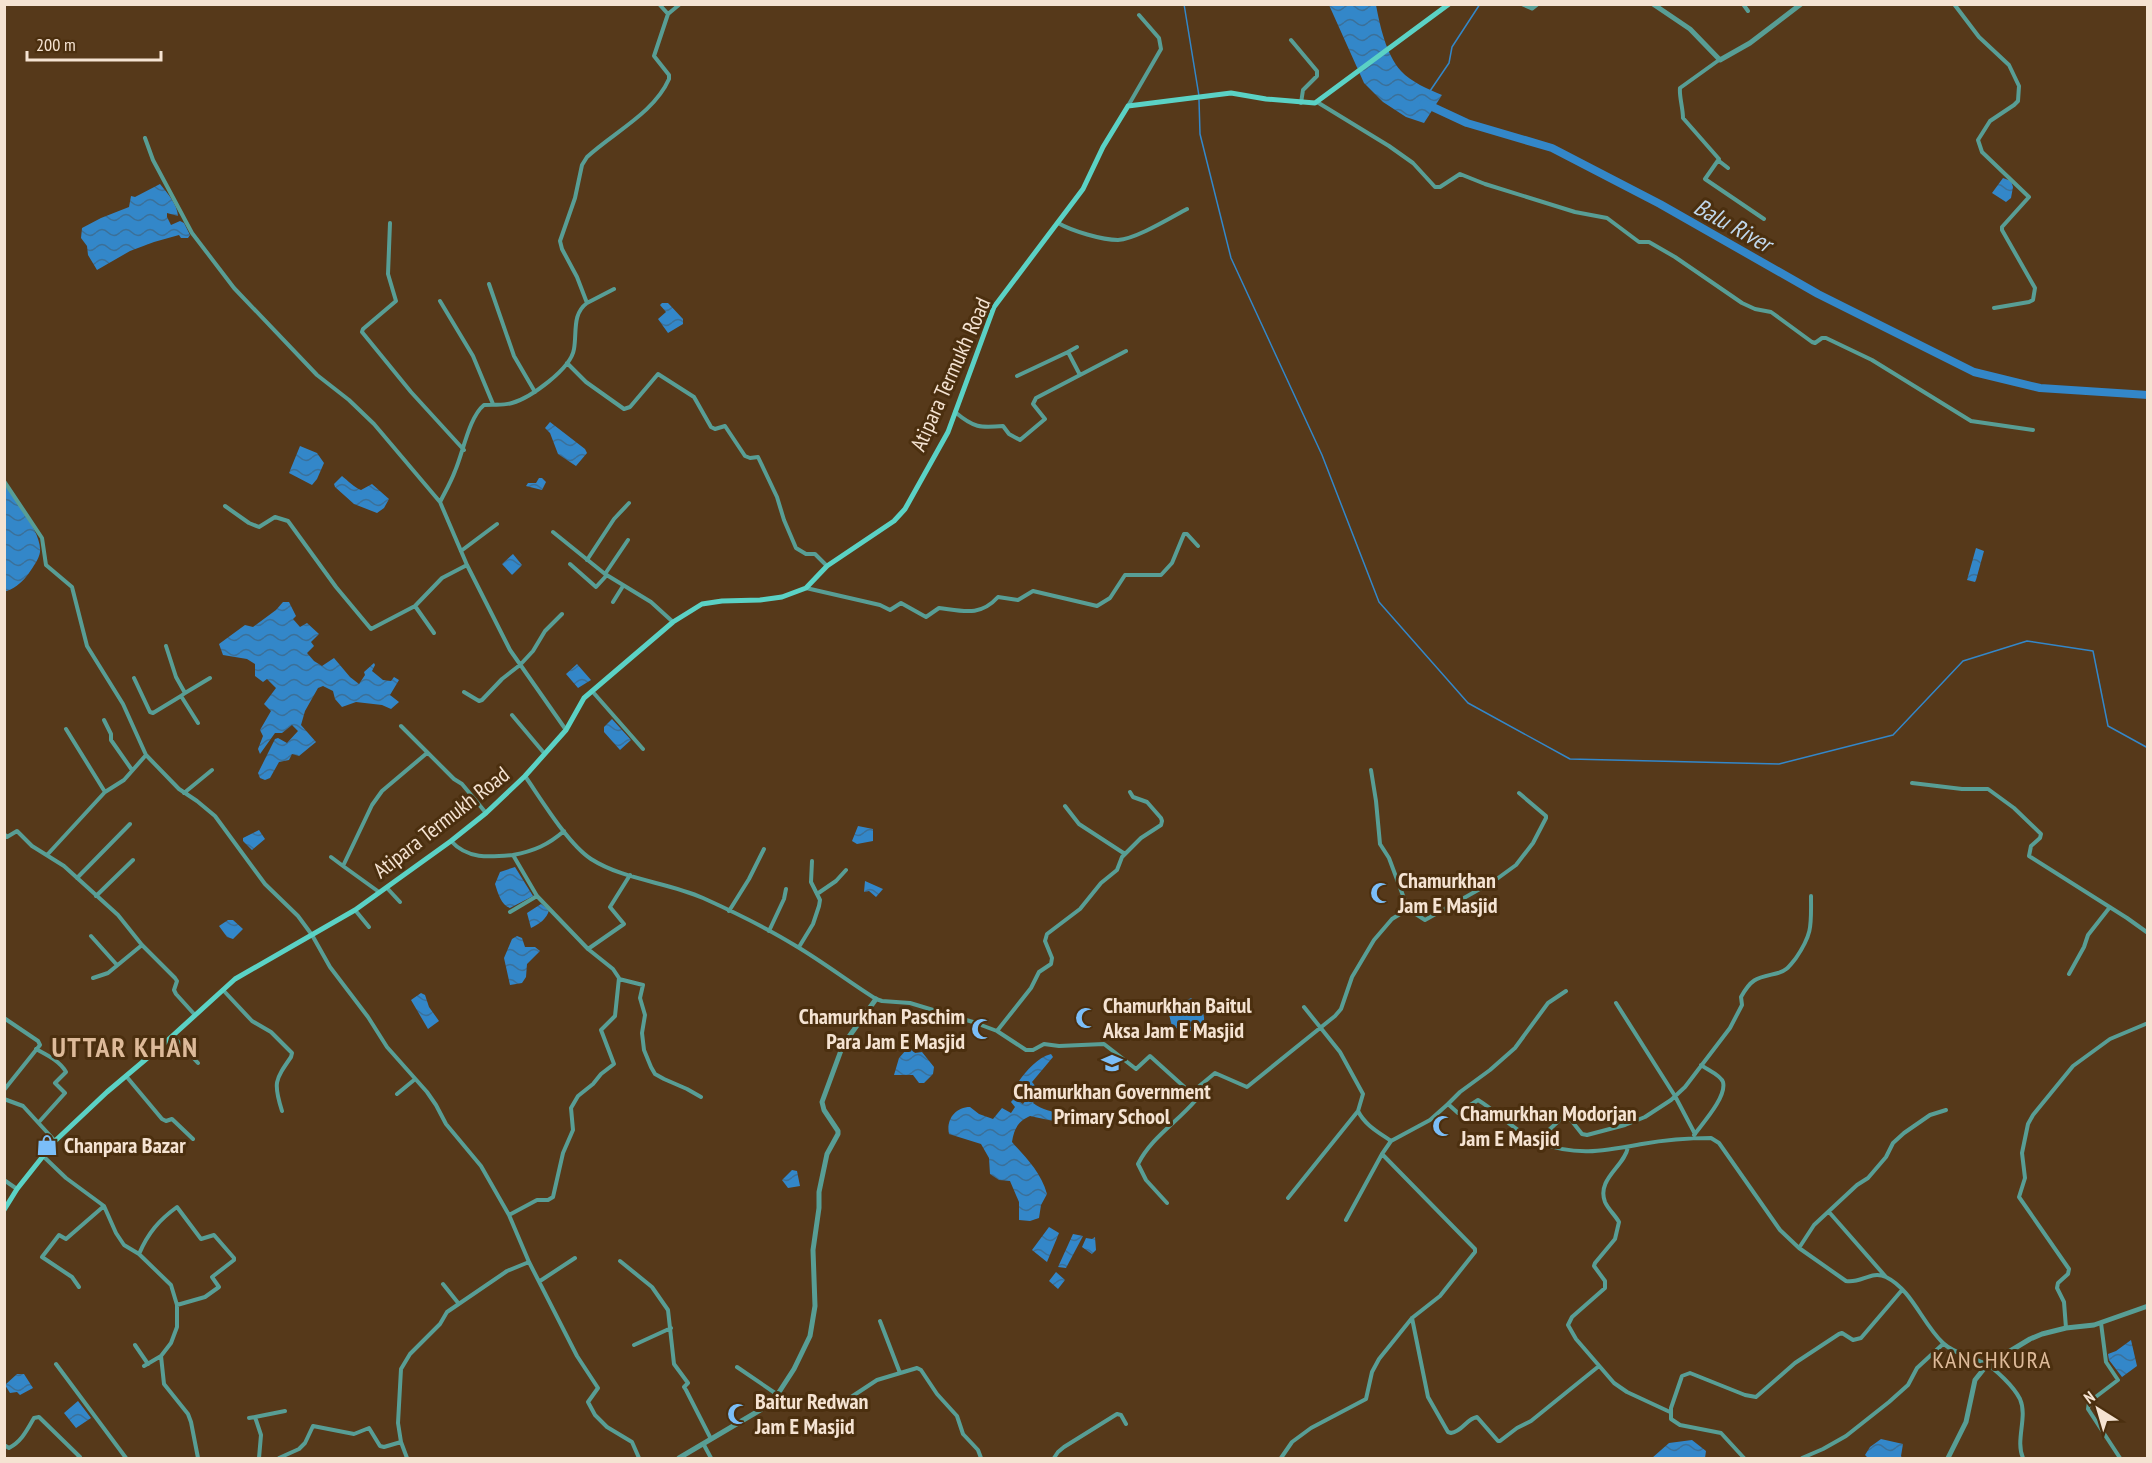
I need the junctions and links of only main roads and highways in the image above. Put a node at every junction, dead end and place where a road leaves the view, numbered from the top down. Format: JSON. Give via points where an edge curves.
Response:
{"nodes":[{"id":1,"x":1449,"y":4,"type":"edge"},
{"id":2,"x":4,"y":1210,"type":"edge"}],
"edges":[{"from":1,"to":2,"type":"main road","name":"Atipara Termukh Road","via":[[1317,102],[1226,93],[1128,106],[1083,189],[994,307],[948,432],[905,509],[894,521],[827,566],[806,588],[782,597],[702,604],[672,622],[584,698],[566,730],[525,777],[486,813],[355,910],[244,972],[222,990],[56,1141]]}]}
